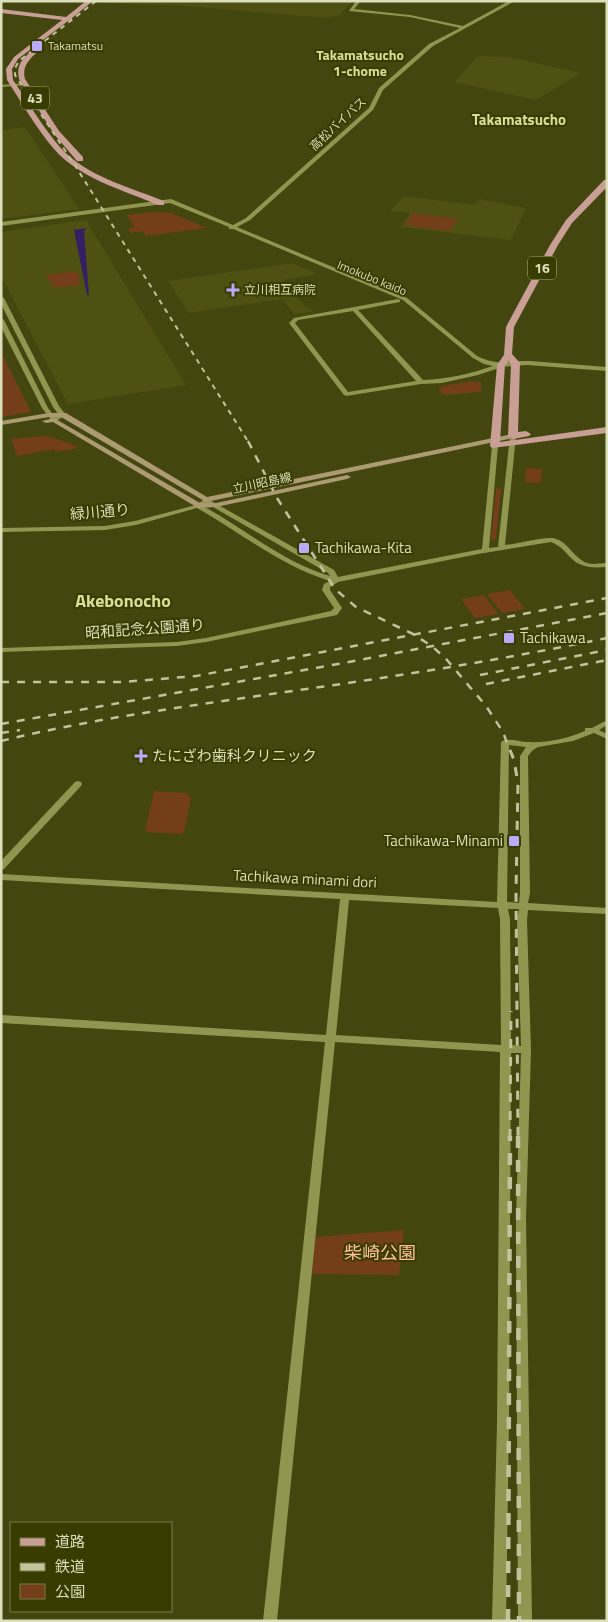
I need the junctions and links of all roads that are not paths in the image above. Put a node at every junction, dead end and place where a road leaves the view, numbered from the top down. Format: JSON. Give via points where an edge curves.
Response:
{"nodes":[{"id":1,"x":359,"y":1,"type":"edge"},
{"id":2,"x":513,"y":1,"type":"edge"},
{"id":3,"x":93,"y":3,"type":"edge"},
{"id":4,"x":1,"y":13,"type":"edge"},
{"id":5,"x":68,"y":20,"type":"junction"},
{"id":6,"x":463,"y":27,"type":"junction"},
{"id":7,"x":25,"y":84,"type":"junction"},
{"id":8,"x":13,"y":85,"type":"junction"},
{"id":9,"x":1,"y":86,"type":"edge"},
{"id":10,"x":103,"y":176,"type":"junction"},
{"id":11,"x":607,"y":182,"type":"edge"},
{"id":12,"x":166,"y":203,"type":"junction"},
{"id":13,"x":1,"y":224,"type":"edge"},
{"id":14,"x":234,"y":227,"type":"junction"},
{"id":15,"x":1,"y":228,"type":"edge"},
{"id":16,"x":226,"y":230,"type":"junction"},
{"id":17,"x":386,"y":293,"type":"junction"},
{"id":18,"x":1,"y":298,"type":"edge"},
{"id":19,"x":401,"y":300,"type":"junction"},
{"id":20,"x":355,"y":310,"type":"junction"},
{"id":21,"x":1,"y":320,"type":"edge"},
{"id":22,"x":508,"y":355,"type":"junction"},
{"id":23,"x":516,"y":363,"type":"junction"},
{"id":24,"x":501,"y":365,"type":"junction"},
{"id":25,"x":607,"y":369,"type":"edge"},
{"id":26,"x":421,"y":382,"type":"junction"},
{"id":27,"x":63,"y":415,"type":"junction"},
{"id":28,"x":52,"y":417,"type":"junction"},
{"id":29,"x":1,"y":423,"type":"edge"},
{"id":30,"x":607,"y":423,"type":"edge"},
{"id":31,"x":1,"y":428,"type":"edge"},
{"id":32,"x":607,"y":430,"type":"edge"},
{"id":33,"x":512,"y":440,"type":"junction"},
{"id":34,"x":496,"y":443,"type":"junction"},
{"id":35,"x":206,"y":500,"type":"junction"},
{"id":36,"x":216,"y":505,"type":"junction"},
{"id":37,"x":198,"y":506,"type":"junction"},
{"id":38,"x":1,"y":530,"type":"edge"},
{"id":39,"x":501,"y":548,"type":"junction"},
{"id":40,"x":485,"y":551,"type":"junction"},
{"id":41,"x":607,"y":565,"type":"edge"},
{"id":42,"x":336,"y":580,"type":"junction"},
{"id":43,"x":1,"y":650,"type":"edge"},
{"id":44,"x":607,"y":722,"type":"edge"},
{"id":45,"x":594,"y":730,"type":"junction"},
{"id":46,"x":607,"y":737,"type":"edge"},
{"id":47,"x":504,"y":742,"type":"junction"},
{"id":48,"x":536,"y":745,"type":"junction"},
{"id":49,"x":78,"y":784,"type":"dead end"},
{"id":50,"x":1,"y":868,"type":"edge"},
{"id":51,"x":1,"y":877,"type":"edge"},
{"id":52,"x":345,"y":896,"type":"junction"},
{"id":53,"x":502,"y":904,"type":"junction"},
{"id":54,"x":524,"y":906,"type":"junction"},
{"id":55,"x":607,"y":911,"type":"edge"},
{"id":56,"x":1,"y":1019,"type":"edge"},
{"id":57,"x":330,"y":1038,"type":"junction"},
{"id":58,"x":505,"y":1048,"type":"junction"},
{"id":59,"x":526,"y":1050,"type":"junction"},
{"id":60,"x":270,"y":1621,"type":"edge"},
{"id":61,"x":499,"y":1621,"type":"edge"},
{"id":62,"x":525,"y":1621,"type":"edge"}],
"edges":[{"from":1,"to":6,"type":"street","via":[[351,10],[418,17]]},
{"from":2,"to":6,"type":"street","name":"高松バイパス"},
{"from":3,"to":5,"type":"main road","number":"43"},
{"from":4,"to":5,"type":"main road"},
{"from":5,"to":7,"type":"main road","number":"43","via":[[25,60],[20,71]]},
{"from":5,"to":8,"type":"main road","number":"43","via":[[13,61],[9,73]]},
{"from":6,"to":14,"type":"street","name":"高松バイパス","via":[[431,44],[381,89],[371,109],[248,219]]},
{"from":7,"to":8,"type":"street"},
{"from":7,"to":10,"type":"main road","number":"43","via":[[71,151]]},
{"from":8,"to":9,"type":"street"},
{"from":8,"to":10,"type":"main road","number":"43","via":[[57,148],[72,163]]},
{"from":10,"to":12,"type":"main road"},
{"from":11,"to":22,"type":"main road","number":"16","via":[[569,222],[554,246],[510,327]]},
{"from":12,"to":13,"type":"street"},
{"from":12,"to":14,"type":"street","name":"Imokubo kaido","via":[[179,204]]},
{"from":12,"to":15,"type":"street"},
{"from":12,"to":16,"type":"street","name":"Imokubo kaido"},
{"from":14,"to":16,"type":"street","name":"高松バイパス"},
{"from":14,"to":17,"type":"street","name":"Imokubo kaido"},
{"from":16,"to":17,"type":"street","name":"Imokubo kaido"},
{"from":17,"to":19,"type":"street","name":"Imokubo kaido"},
{"from":18,"to":27,"type":"street"},
{"from":19,"to":20,"type":"street"},
{"from":19,"to":24,"type":"street","name":"Imokubo kaido","via":[[424,313],[475,357]]},
{"from":20,"to":26,"type":"street"},
{"from":20,"to":26,"type":"street","via":[[299,318],[292,323],[346,394]]},
{"from":21,"to":28,"type":"street"},
{"from":22,"to":23,"type":"main road"},
{"from":22,"to":24,"type":"main road"},
{"from":23,"to":24,"type":"street"},
{"from":23,"to":25,"type":"street"},
{"from":23,"to":33,"type":"main road"},
{"from":24,"to":26,"type":"street","via":[[476,374]]},
{"from":24,"to":34,"type":"main road"},
{"from":27,"to":28,"type":"main road"},
{"from":27,"to":35,"type":"main road"},
{"from":28,"to":29,"type":"main road"},
{"from":28,"to":31,"type":"main road"},
{"from":28,"to":37,"type":"main road"},
{"from":30,"to":33,"type":"main road"},
{"from":32,"to":33,"type":"main road"},
{"from":33,"to":34,"type":"main road"},
{"from":33,"to":39,"type":"street"},
{"from":34,"to":35,"type":"main road","name":"立川昭島線"},
{"from":34,"to":36,"type":"main road","name":"立川昭島線"},
{"from":34,"to":40,"type":"street"},
{"from":35,"to":36,"type":"street"},
{"from":35,"to":37,"type":"street"},
{"from":36,"to":37,"type":"main road","name":"立川昭島線"},
{"from":36,"to":42,"type":"street","via":[[331,572]]},
{"from":37,"to":38,"type":"street","name":"緑川通り","via":[[113,527]]},
{"from":37,"to":42,"type":"street","via":[[305,568]]},
{"from":39,"to":40,"type":"street"},
{"from":39,"to":41,"type":"street","via":[[555,540],[575,561],[595,568]]},
{"from":40,"to":42,"type":"street"},
{"from":42,"to":43,"type":"street","name":"昭和記念公園通り","via":[[326,590],[338,608],[334,613],[215,638],[177,644]]},
{"from":44,"to":45,"type":"street"},
{"from":45,"to":46,"type":"street"},
{"from":45,"to":47,"type":"street","via":[[525,742]]},
{"from":45,"to":48,"type":"street"},
{"from":47,"to":48,"type":"street"},
{"from":47,"to":53,"type":"street"},
{"from":48,"to":54,"type":"street","via":[[524,756]]},
{"from":49,"to":50,"type":"street"},
{"from":51,"to":52,"type":"street","name":"Tachikawa minami dori"},
{"from":52,"to":53,"type":"street","name":"Tachikawa minami dori"},
{"from":52,"to":57,"type":"street"},
{"from":53,"to":54,"type":"street","name":"Tachikawa minami dori"},
{"from":53,"to":58,"type":"street","via":[[505,919]]},
{"from":54,"to":55,"type":"street","name":"Tachikawa minami dori"},
{"from":54,"to":59,"type":"street"},
{"from":56,"to":57,"type":"street"},
{"from":57,"to":58,"type":"street"},
{"from":57,"to":60,"type":"street"},
{"from":58,"to":59,"type":"street"},
{"from":58,"to":61,"type":"street","via":[[504,1423]]},
{"from":59,"to":62,"type":"street","via":[[521,1218]]}]}
